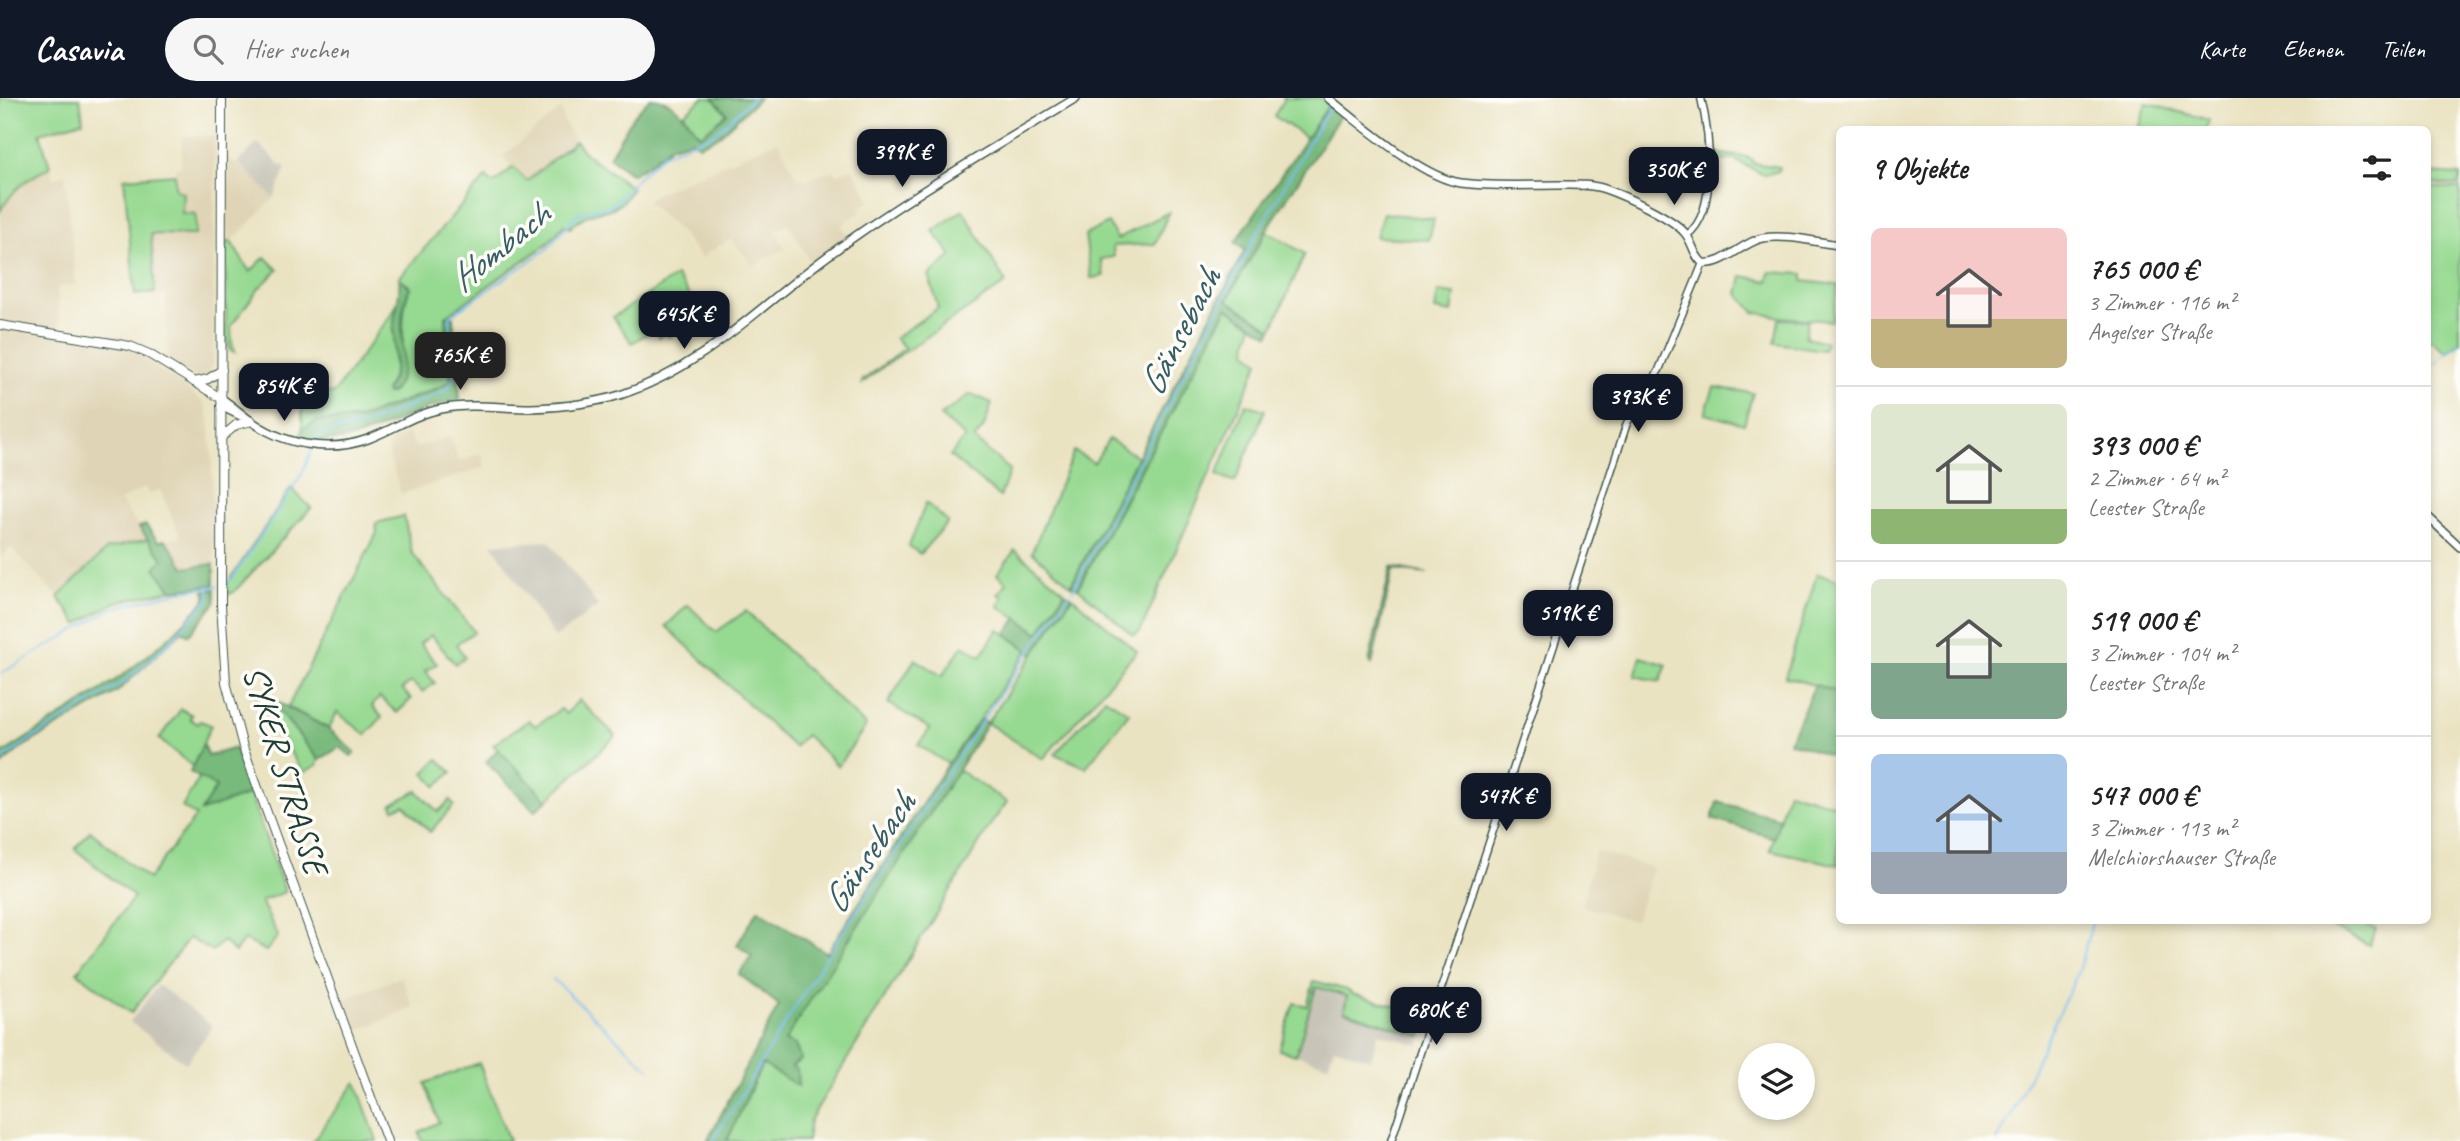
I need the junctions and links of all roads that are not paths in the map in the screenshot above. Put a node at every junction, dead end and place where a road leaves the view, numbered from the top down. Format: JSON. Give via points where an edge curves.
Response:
{"nodes":[{"id":1,"x":222,"y":98,"type":"edge"},
{"id":2,"x":1076,"y":98,"type":"edge"},
{"id":3,"x":1701,"y":98,"type":"edge"},
{"id":4,"x":1331,"y":100,"type":"edge"},
{"id":5,"x":1687,"y":235,"type":"junction"},
{"id":6,"x":1836,"y":245,"type":"edge"},
{"id":7,"x":1703,"y":263,"type":"junction"},
{"id":8,"x":0,"y":325,"type":"edge"},
{"id":9,"x":222,"y":370,"type":"junction"},
{"id":10,"x":192,"y":383,"type":"junction"},
{"id":11,"x":221,"y":402,"type":"junction"},
{"id":12,"x":248,"y":419,"type":"junction"},
{"id":13,"x":222,"y":437,"type":"junction"},
{"id":14,"x":2431,"y":520,"type":"edge"},
{"id":15,"x":2460,"y":547,"type":"edge"},
{"id":16,"x":387,"y":1141,"type":"edge"},
{"id":17,"x":1391,"y":1141,"type":"edge"}],
"edges":[{"from":1,"to":9,"type":"main road","name":"SYKER STRASSE"},
{"from":2,"to":12,"type":"main road","via":[[870,226],[712,349],[651,384],[573,405],[438,409],[345,444],[287,440]]},
{"from":3,"to":5,"type":"street","via":[[1709,146],[1706,198],[1699,221]]},
{"from":4,"to":5,"type":"main road","via":[[1437,177],[1462,183],[1594,186],[1675,223]]},
{"from":5,"to":7,"type":"main road"},
{"from":6,"to":7,"type":"main road","via":[[1763,238],[1718,261]]},
{"from":7,"to":17,"type":"street","via":[[1659,370],[1627,424]]},
{"from":8,"to":10,"type":"main road","via":[[130,346]]},
{"from":9,"to":10,"type":"main road"},
{"from":9,"to":11,"type":"main road","name":"SYKER STRASSE"},
{"from":10,"to":11,"type":"main road"},
{"from":11,"to":12,"type":"main road"},
{"from":11,"to":13,"type":"main road","name":"SYKER STRASSE"},
{"from":12,"to":13,"type":"main road"},
{"from":13,"to":16,"type":"main road","name":"SYKER STRASSE","via":[[221,593],[229,698]]},
{"from":14,"to":15,"type":"main road"}]}
